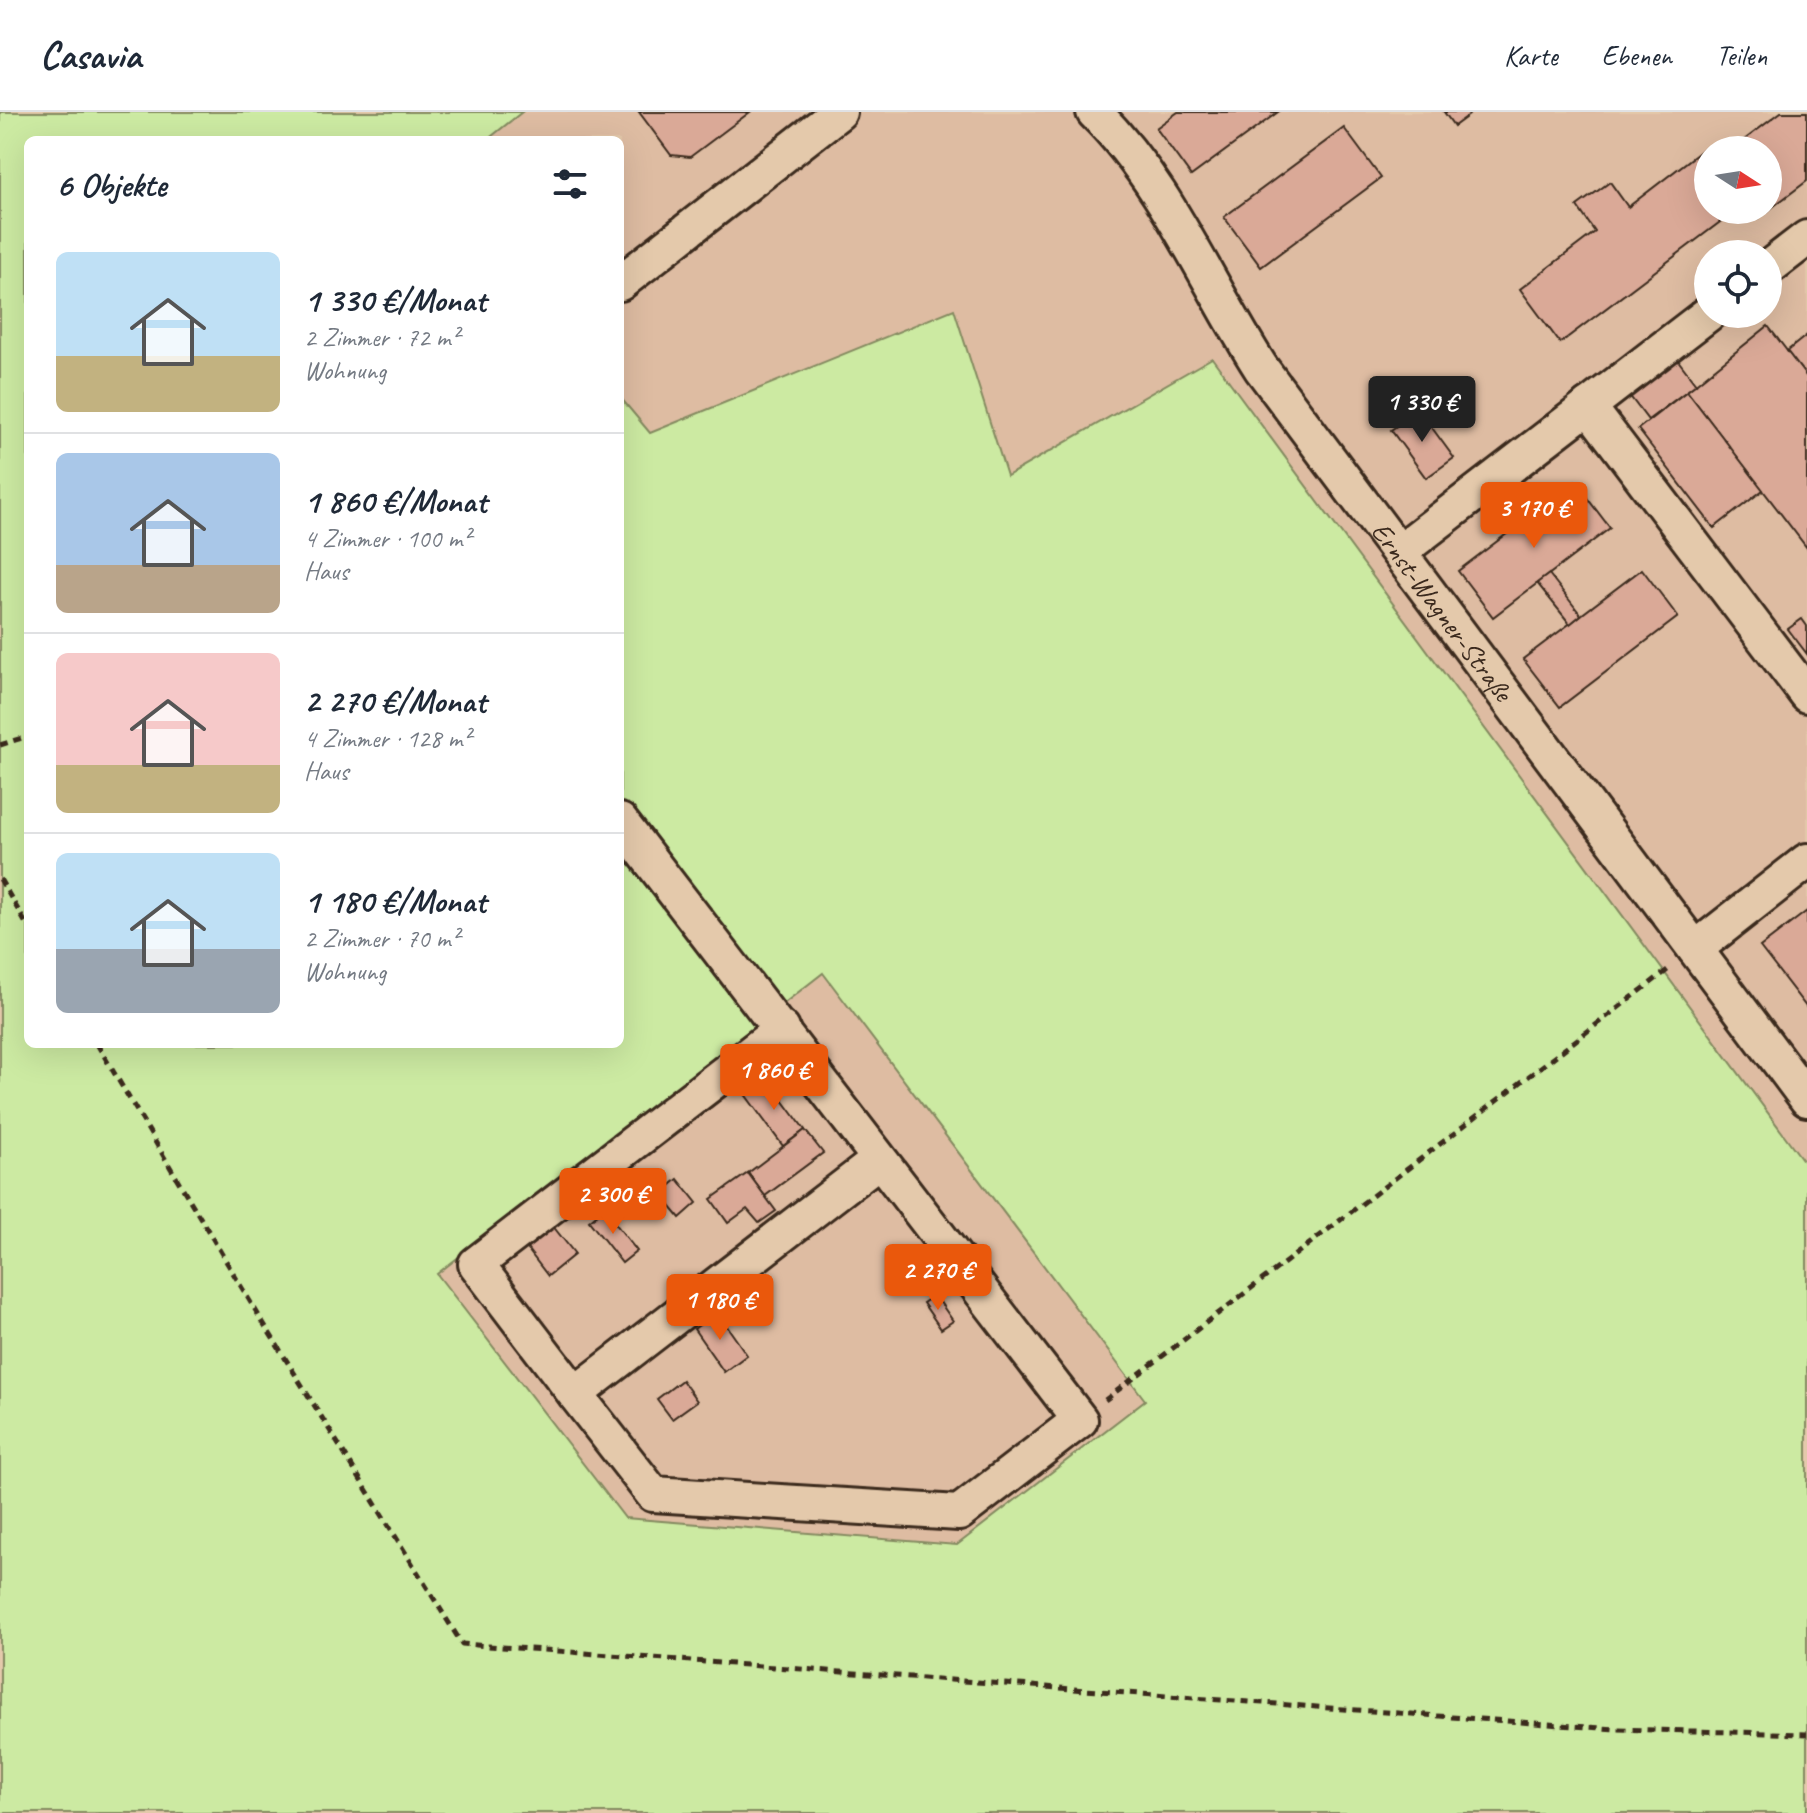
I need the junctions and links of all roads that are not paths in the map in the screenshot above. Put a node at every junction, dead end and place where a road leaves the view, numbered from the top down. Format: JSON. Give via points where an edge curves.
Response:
{"nodes":[{"id":1,"x":839,"y":112,"type":"edge"},
{"id":2,"x":1094,"y":112,"type":"edge"},
{"id":3,"x":1807,"y":238,"type":"edge"},
{"id":4,"x":1782,"y":257,"type":"edge"},
{"id":5,"x":624,"y":280,"type":"edge"},
{"id":6,"x":1694,"y":325,"type":"edge"},
{"id":7,"x":1588,"y":406,"type":"junction"},
{"id":8,"x":1399,"y":552,"type":"junction"},
{"id":9,"x":1807,"y":695,"type":"edge"},
{"id":10,"x":624,"y":826,"type":"edge"},
{"id":11,"x":1807,"y":861,"type":"edge"},
{"id":12,"x":1695,"y":949,"type":"junction"},
{"id":13,"x":782,"y":1029,"type":"junction"},
{"id":14,"x":1807,"y":1099,"type":"edge"},
{"id":15,"x":879,"y":1160,"type":"junction"},
{"id":16,"x":575,"y":1394,"type":"junction"}],
"edges":[{"from":1,"to":5,"type":"lane"},
{"from":2,"to":8,"type":"lane","name":"Ernst-Wagner-Straße","via":[[1186,236],[1261,368]]},
{"from":3,"to":4,"type":"lane"},
{"from":6,"to":7,"type":"lane"},
{"from":7,"to":8,"type":"lane"},
{"from":7,"to":9,"type":"lane"},
{"from":8,"to":12,"type":"lane","name":"Ernst-Wagner-Straße"},
{"from":10,"to":13,"type":"lane"},
{"from":11,"to":12,"type":"lane"},
{"from":12,"to":14,"type":"lane","name":"Ernst-Wagner-Straße"},
{"from":13,"to":15,"type":"lane"},
{"from":13,"to":16,"type":"lane","via":[[476,1264]]},
{"from":15,"to":16,"type":"lane"},
{"from":15,"to":16,"type":"lane","via":[[1080,1420],[959,1513],[653,1494]]}]}
